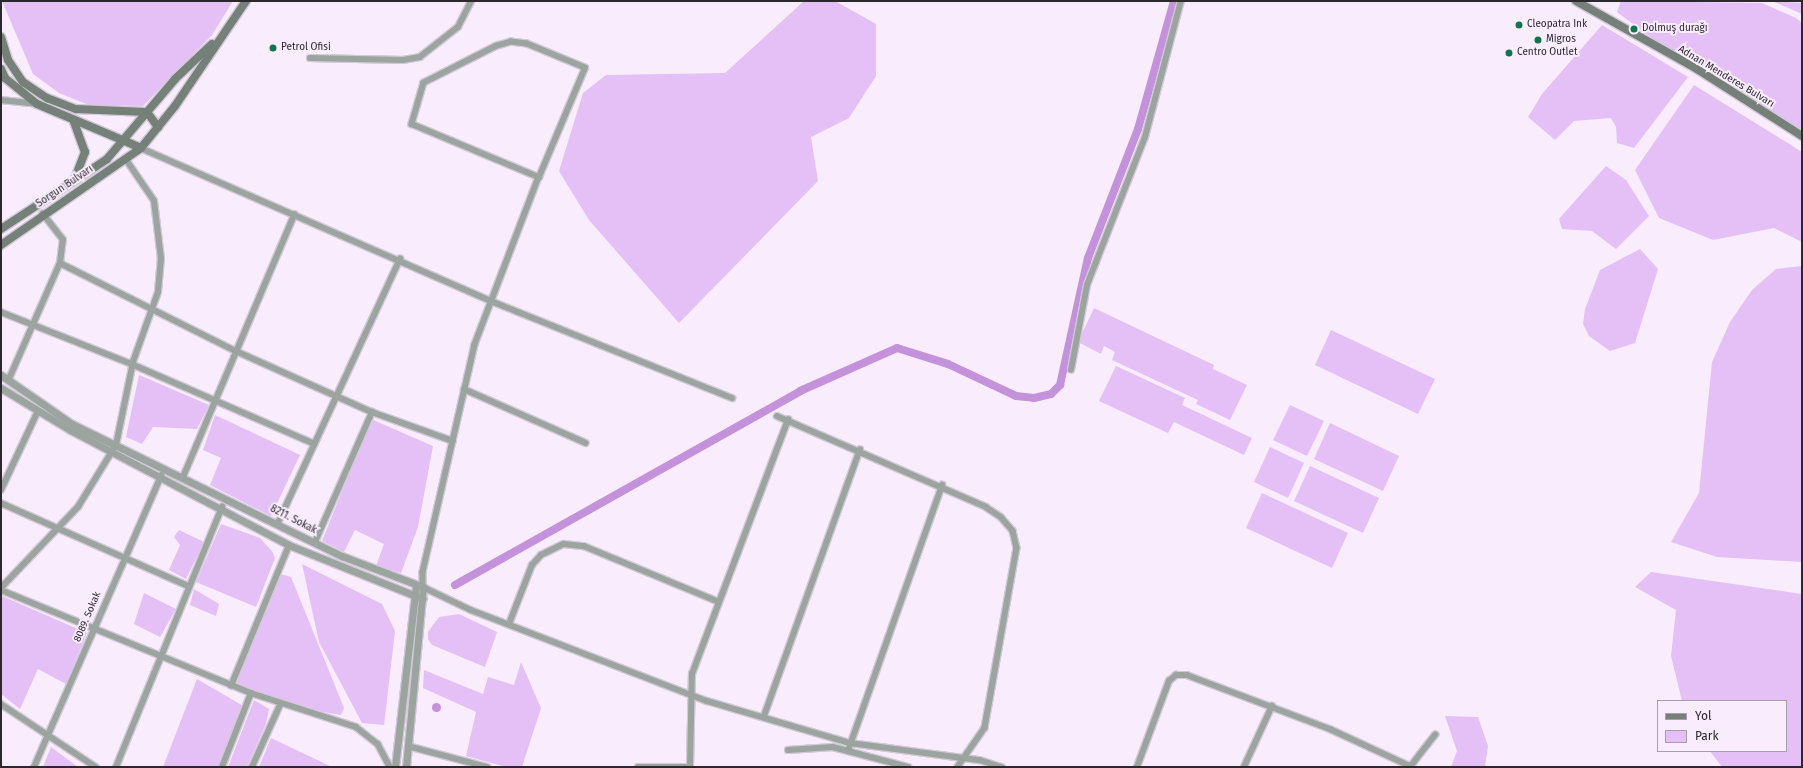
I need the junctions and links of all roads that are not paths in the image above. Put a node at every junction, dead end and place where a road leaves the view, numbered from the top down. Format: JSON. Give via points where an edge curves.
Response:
{"nodes":[{"id":1,"x":246,"y":1,"type":"edge"},
{"id":2,"x":471,"y":1,"type":"edge"},
{"id":3,"x":1181,"y":1,"type":"edge"},
{"id":4,"x":1576,"y":1,"type":"edge"},
{"id":5,"x":223,"y":34,"type":"junction"},
{"id":6,"x":1,"y":37,"type":"edge"},
{"id":7,"x":310,"y":58,"type":"dead end"},
{"id":8,"x":1,"y":69,"type":"edge"},
{"id":9,"x":1,"y":100,"type":"edge"},
{"id":10,"x":37,"y":104,"type":"junction"},
{"id":11,"x":147,"y":112,"type":"junction"},
{"id":12,"x":74,"y":122,"type":"junction"},
{"id":13,"x":158,"y":128,"type":"junction"},
{"id":14,"x":1802,"y":136,"type":"edge"},
{"id":15,"x":123,"y":141,"type":"junction"},
{"id":16,"x":141,"y":148,"type":"junction"},
{"id":17,"x":126,"y":160,"type":"junction"},
{"id":18,"x":539,"y":177,"type":"junction"},
{"id":19,"x":74,"y":178,"type":"junction"},
{"id":20,"x":43,"y":214,"type":"junction"},
{"id":21,"x":294,"y":215,"type":"junction"},
{"id":22,"x":1,"y":229,"type":"edge"},
{"id":23,"x":1,"y":244,"type":"edge"},
{"id":24,"x":400,"y":260,"type":"junction"},
{"id":25,"x":60,"y":263,"type":"junction"},
{"id":26,"x":491,"y":301,"type":"junction"},
{"id":27,"x":152,"y":310,"type":"junction"},
{"id":28,"x":1,"y":312,"type":"edge"},
{"id":29,"x":30,"y":325,"type":"junction"},
{"id":30,"x":236,"y":352,"type":"junction"},
{"id":31,"x":134,"y":365,"type":"junction"},
{"id":32,"x":1071,"y":370,"type":"dead end"},
{"id":33,"x":1,"y":374,"type":"edge"},
{"id":34,"x":9,"y":379,"type":"junction"},
{"id":35,"x":1,"y":388,"type":"edge"},
{"id":36,"x":464,"y":389,"type":"junction"},
{"id":37,"x":337,"y":396,"type":"junction"},
{"id":38,"x":732,"y":398,"type":"dead end"},
{"id":39,"x":216,"y":403,"type":"junction"},
{"id":40,"x":38,"y":411,"type":"junction"},
{"id":41,"x":372,"y":412,"type":"junction"},
{"id":42,"x":777,"y":416,"type":"dead end"},
{"id":43,"x":788,"y":420,"type":"junction"},
{"id":44,"x":453,"y":441,"type":"junction"},
{"id":45,"x":586,"y":443,"type":"dead end"},
{"id":46,"x":315,"y":444,"type":"junction"},
{"id":47,"x":115,"y":448,"type":"junction"},
{"id":48,"x":860,"y":450,"type":"junction"},
{"id":49,"x":161,"y":476,"type":"junction"},
{"id":50,"x":183,"y":477,"type":"junction"},
{"id":51,"x":942,"y":485,"type":"junction"},
{"id":52,"x":1,"y":490,"type":"edge"},
{"id":53,"x":1,"y":503,"type":"edge"},
{"id":54,"x":222,"y":507,"type":"junction"},
{"id":55,"x":278,"y":523,"type":"junction"},
{"id":56,"x":58,"y":529,"type":"junction"},
{"id":57,"x":315,"y":542,"type":"junction"},
{"id":58,"x":289,"y":545,"type":"junction"},
{"id":59,"x":124,"y":557,"type":"junction"},
{"id":60,"x":188,"y":586,"type":"junction"},
{"id":61,"x":420,"y":586,"type":"junction"},
{"id":62,"x":1,"y":589,"type":"edge"},
{"id":63,"x":433,"y":594,"type":"junction"},
{"id":64,"x":414,"y":596,"type":"junction"},
{"id":65,"x":423,"y":599,"type":"junction"},
{"id":66,"x":719,"y":602,"type":"junction"},
{"id":67,"x":509,"y":624,"type":"junction"},
{"id":68,"x":92,"y":629,"type":"junction"},
{"id":69,"x":158,"y":658,"type":"junction"},
{"id":70,"x":231,"y":686,"type":"junction"},
{"id":71,"x":251,"y":693,"type":"junction"},
{"id":72,"x":690,"y":694,"type":"junction"},
{"id":73,"x":1,"y":704,"type":"edge"},
{"id":74,"x":280,"y":705,"type":"junction"},
{"id":75,"x":1272,"y":706,"type":"junction"},
{"id":76,"x":764,"y":716,"type":"junction"},
{"id":77,"x":47,"y":735,"type":"junction"},
{"id":78,"x":1435,"y":735,"type":"dead end"},
{"id":79,"x":850,"y":743,"type":"junction"},
{"id":80,"x":408,"y":746,"type":"junction"},
{"id":81,"x":788,"y":750,"type":"dead end"},
{"id":82,"x":848,"y":751,"type":"junction"},
{"id":83,"x":962,"y":758,"type":"junction"},
{"id":84,"x":34,"y":767,"type":"edge"},
{"id":85,"x":96,"y":767,"type":"edge"},
{"id":86,"x":116,"y":767,"type":"edge"},
{"id":87,"x":222,"y":767,"type":"edge"},
{"id":88,"x":252,"y":767,"type":"edge"},
{"id":89,"x":390,"y":767,"type":"edge"},
{"id":90,"x":395,"y":767,"type":"edge"},
{"id":91,"x":406,"y":767,"type":"edge"},
{"id":92,"x":486,"y":767,"type":"edge"},
{"id":93,"x":638,"y":767,"type":"edge"},
{"id":94,"x":690,"y":767,"type":"edge"},
{"id":95,"x":908,"y":767,"type":"edge"},
{"id":96,"x":958,"y":767,"type":"edge"},
{"id":97,"x":1002,"y":767,"type":"edge"},
{"id":98,"x":1137,"y":767,"type":"edge"},
{"id":99,"x":1244,"y":767,"type":"edge"},
{"id":100,"x":1410,"y":767,"type":"edge"}],
"edges":[{"from":1,"to":5,"type":"main road"},
{"from":2,"to":7,"type":"street","via":[[458,27],[420,57],[403,60]]},
{"from":3,"to":32,"type":"street","via":[[1145,137],[1087,285]]},
{"from":4,"to":14,"type":"main road","name":"Adnan Menderes Bulvarı","via":[[1697,69]]},
{"from":5,"to":11,"type":"main road"},
{"from":5,"to":13,"type":"main road"},
{"from":6,"to":11,"type":"main road","via":[[8,60],[23,82],[47,98],[90,111]]},
{"from":8,"to":10,"type":"main road","via":[[5,78]]},
{"from":9,"to":10,"type":"street"},
{"from":10,"to":12,"type":"main road"},
{"from":11,"to":13,"type":"main road"},
{"from":11,"to":15,"type":"main road","name":"Sorgun Bulvarı"},
{"from":12,"to":15,"type":"main road"},
{"from":12,"to":19,"type":"main road","via":[[85,152]]},
{"from":13,"to":16,"type":"main road","name":"Sorgun Bulvarı"},
{"from":15,"to":16,"type":"main road"},
{"from":15,"to":19,"type":"main road","name":"Sorgun Bulvarı","via":[[107,159]]},
{"from":16,"to":17,"type":"main road","name":"Sorgun Bulvarı"},
{"from":16,"to":21,"type":"street"},
{"from":17,"to":20,"type":"main road","name":"Sorgun Bulvarı"},
{"from":17,"to":27,"type":"street","via":[[154,201],[159,220],[161,259]]},
{"from":18,"to":18,"type":"street","via":[[412,124],[424,83],[497,46],[511,42],[527,44],[585,68]]},
{"from":18,"to":26,"type":"street"},
{"from":19,"to":22,"type":"main road","name":"Sorgun Bulvarı"},
{"from":20,"to":23,"type":"main road","name":"Sorgun Bulvarı"},
{"from":20,"to":25,"type":"street","via":[[63,240]]},
{"from":21,"to":24,"type":"street"},
{"from":21,"to":30,"type":"street"},
{"from":24,"to":26,"type":"street"},
{"from":24,"to":37,"type":"street"},
{"from":25,"to":27,"type":"street"},
{"from":25,"to":29,"type":"street"},
{"from":26,"to":36,"type":"street"},
{"from":26,"to":38,"type":"street"},
{"from":27,"to":30,"type":"street"},
{"from":27,"to":31,"type":"street"},
{"from":28,"to":29,"type":"street"},
{"from":29,"to":31,"type":"street"},
{"from":29,"to":34,"type":"street"},
{"from":30,"to":37,"type":"street"},
{"from":30,"to":39,"type":"street"},
{"from":31,"to":39,"type":"street"},
{"from":31,"to":47,"type":"street"},
{"from":33,"to":34,"type":"street","name":"8211. Sokak"},
{"from":34,"to":47,"type":"street","name":"8211. Sokak","via":[[72,424]]},
{"from":35,"to":40,"type":"street"},
{"from":36,"to":44,"type":"street"},
{"from":36,"to":45,"type":"street"},
{"from":37,"to":41,"type":"street"},
{"from":37,"to":46,"type":"street"},
{"from":39,"to":46,"type":"street"},
{"from":39,"to":50,"type":"street"},
{"from":40,"to":47,"type":"street"},
{"from":40,"to":52,"type":"street"},
{"from":41,"to":44,"type":"street"},
{"from":41,"to":57,"type":"street"},
{"from":42,"to":43,"type":"street"},
{"from":43,"to":48,"type":"street"},
{"from":43,"to":66,"type":"street"},
{"from":44,"to":61,"type":"street"},
{"from":46,"to":55,"type":"street"},
{"from":47,"to":49,"type":"street"},
{"from":47,"to":50,"type":"street","name":"8211. Sokak"},
{"from":47,"to":56,"type":"street","via":[[78,507]]},
{"from":48,"to":51,"type":"street"},
{"from":48,"to":76,"type":"street"},
{"from":49,"to":54,"type":"street"},
{"from":49,"to":59,"type":"street","name":"8089. Sokak"},
{"from":50,"to":55,"type":"street","name":"8211. Sokak"},
{"from":51,"to":79,"type":"street"},
{"from":51,"to":83,"type":"street","via":[[1002,517],[1013,531],[1017,548],[985,728]]},
{"from":53,"to":56,"type":"street"},
{"from":54,"to":58,"type":"street"},
{"from":54,"to":60,"type":"street"},
{"from":55,"to":57,"type":"street","name":"8211. Sokak"},
{"from":56,"to":59,"type":"street"},
{"from":56,"to":62,"type":"street"},
{"from":57,"to":61,"type":"street","name":"8211. Sokak"},
{"from":58,"to":64,"type":"street"},
{"from":58,"to":70,"type":"street"},
{"from":59,"to":60,"type":"street"},
{"from":59,"to":68,"type":"street","name":"8089. Sokak"},
{"from":60,"to":69,"type":"street"},
{"from":61,"to":63,"type":"street"},
{"from":61,"to":64,"type":"street"},
{"from":61,"to":65,"type":"street"},
{"from":62,"to":68,"type":"street"},
{"from":63,"to":65,"type":"street"},
{"from":63,"to":67,"type":"street"},
{"from":64,"to":65,"type":"street"},
{"from":64,"to":90,"type":"street"},
{"from":65,"to":80,"type":"street"},
{"from":66,"to":67,"type":"street","via":[[569,544],[555,546],[535,561]]},
{"from":66,"to":72,"type":"street","via":[[692,674]]},
{"from":67,"to":72,"type":"street"},
{"from":68,"to":69,"type":"street"},
{"from":68,"to":77,"type":"street","name":"8089. Sokak"},
{"from":69,"to":70,"type":"street"},
{"from":69,"to":86,"type":"street"},
{"from":70,"to":71,"type":"street"},
{"from":71,"to":74,"type":"street"},
{"from":71,"to":87,"type":"street"},
{"from":72,"to":76,"type":"street"},
{"from":72,"to":94,"type":"street"},
{"from":73,"to":77,"type":"street"},
{"from":74,"to":88,"type":"street"},
{"from":74,"to":89,"type":"street","via":[[356,727],[378,744]]},
{"from":75,"to":98,"type":"street","via":[[1205,680],[1176,675],[1170,681]]},
{"from":75,"to":99,"type":"street"},
{"from":75,"to":100,"type":"street"},
{"from":76,"to":79,"type":"street"},
{"from":77,"to":84,"type":"street","name":"8089. Sokak"},
{"from":77,"to":85,"type":"street"},
{"from":78,"to":100,"type":"street"},
{"from":79,"to":82,"type":"street"},
{"from":79,"to":83,"type":"street"},
{"from":80,"to":91,"type":"street"},
{"from":80,"to":92,"type":"street"},
{"from":81,"to":82,"type":"street","via":[[833,747]]},
{"from":82,"to":95,"type":"street"},
{"from":83,"to":96,"type":"street"},
{"from":83,"to":97,"type":"street"},
{"from":93,"to":94,"type":"street"}]}
